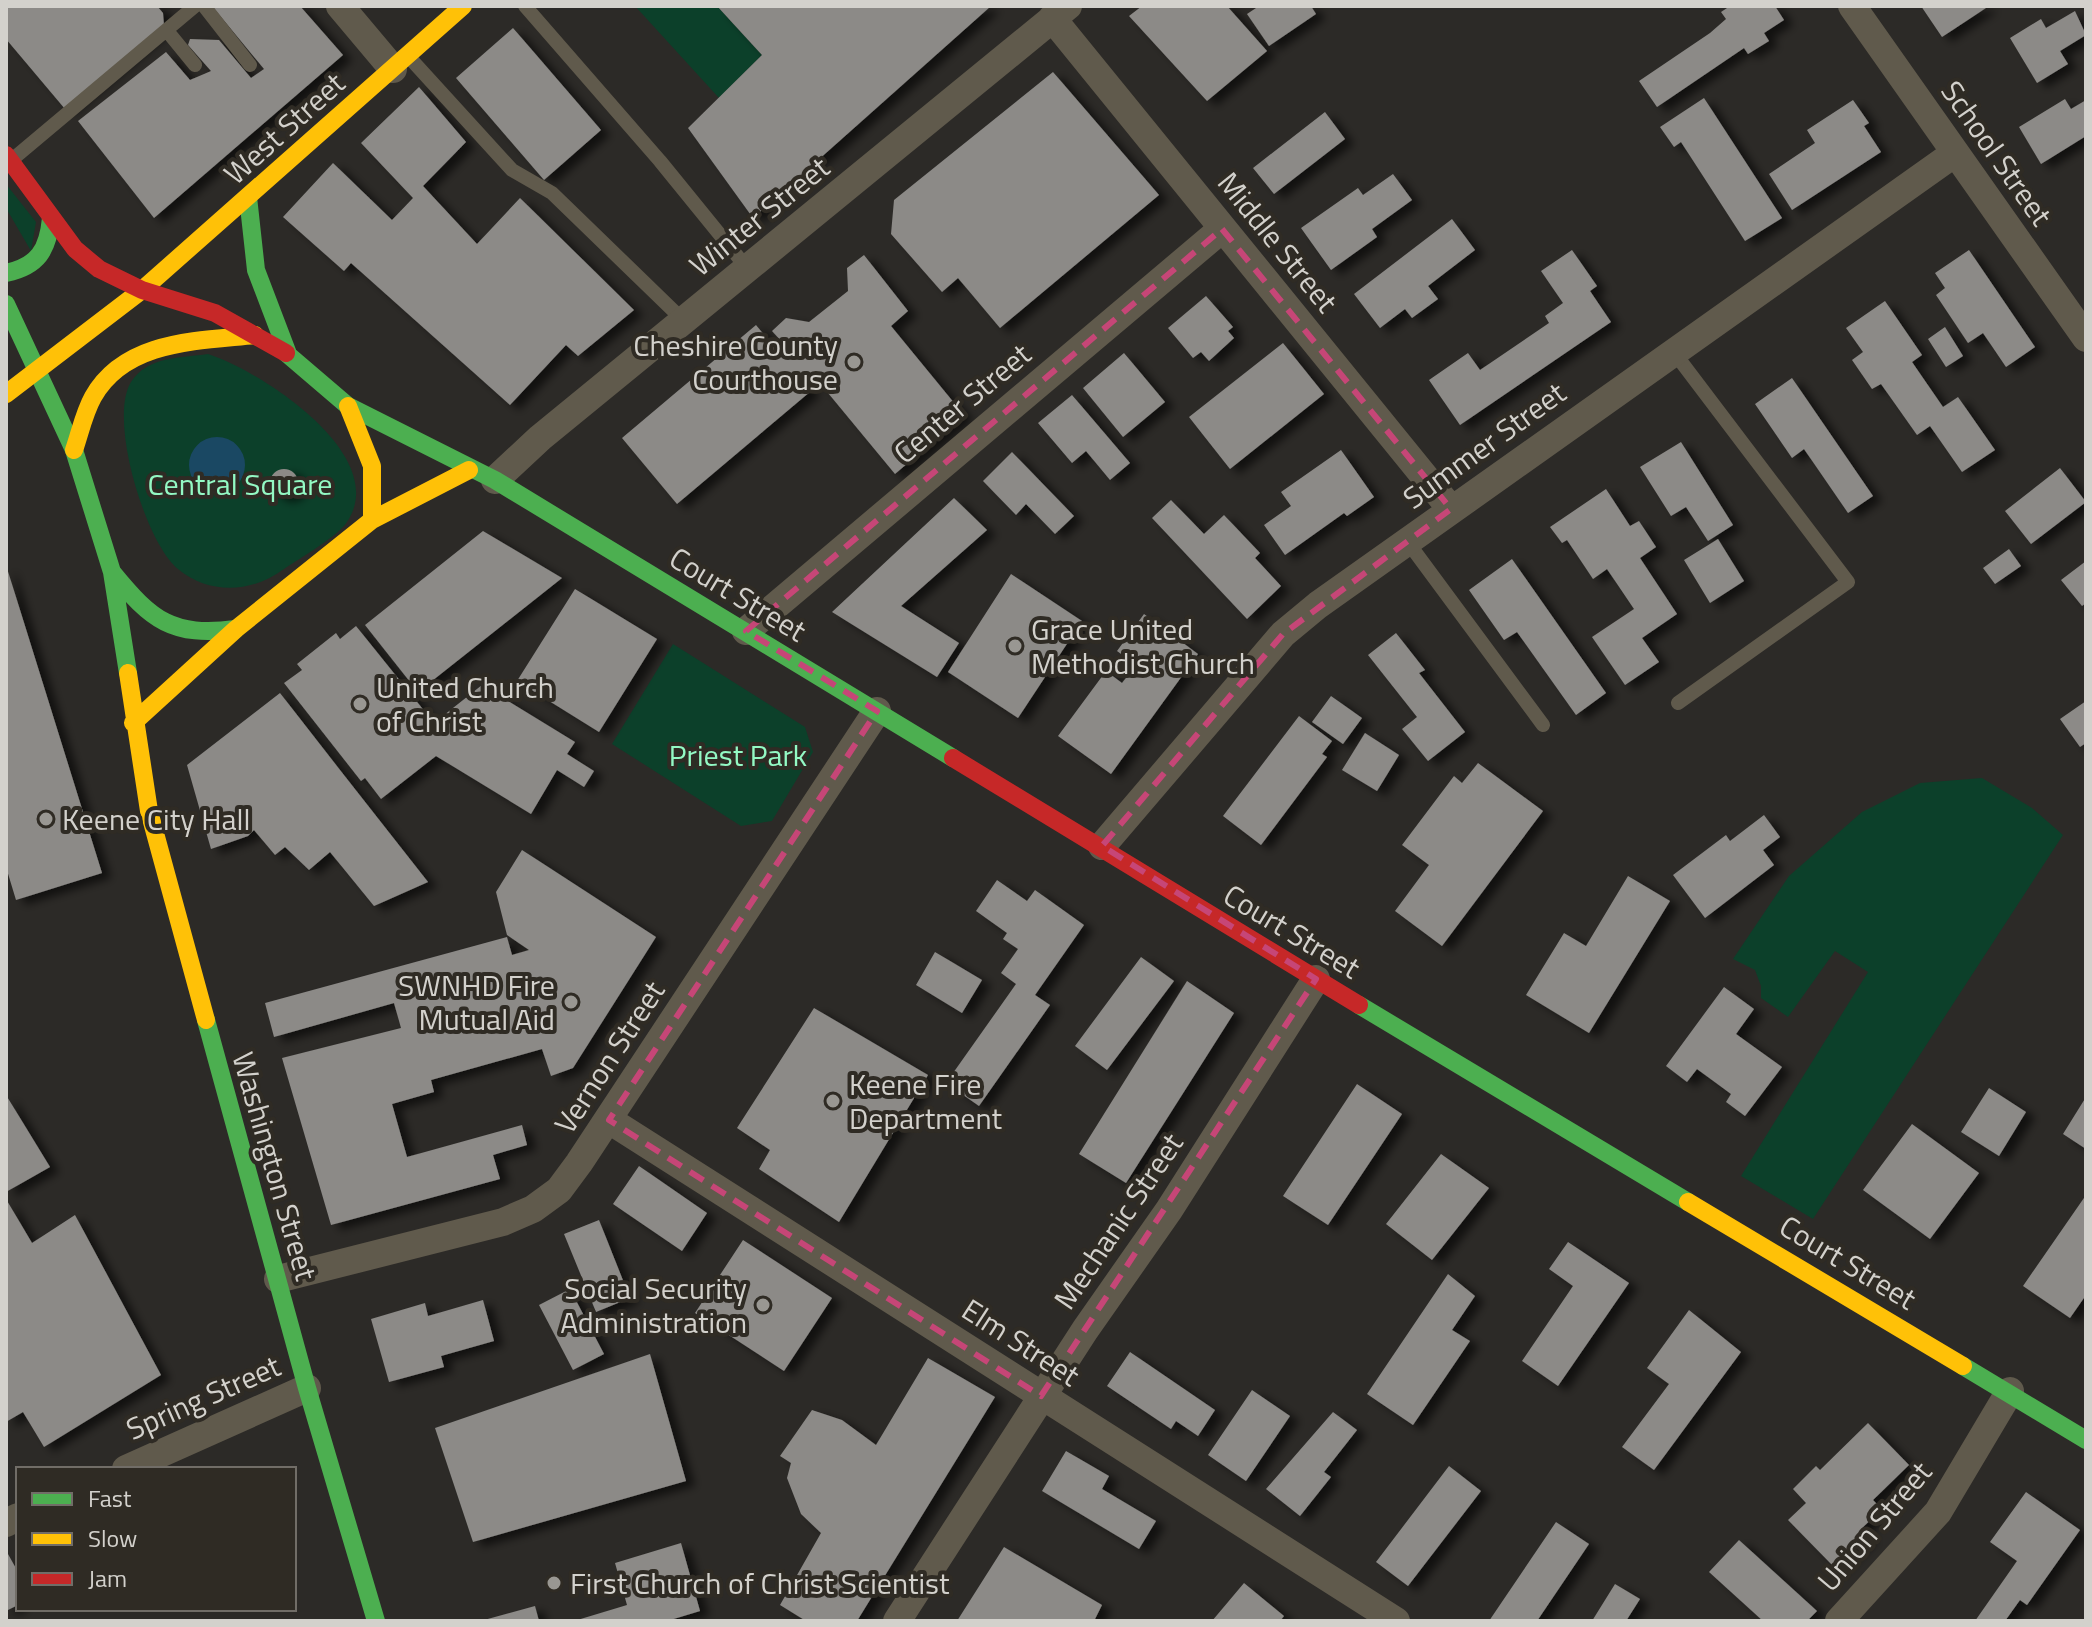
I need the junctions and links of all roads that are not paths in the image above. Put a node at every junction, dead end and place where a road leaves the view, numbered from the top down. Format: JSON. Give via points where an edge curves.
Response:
{"nodes":[{"id":1,"x":195,"y":6,"type":"edge"},
{"id":2,"x":204,"y":6,"type":"edge"},
{"id":3,"x":340,"y":6,"type":"edge"},
{"id":4,"x":463,"y":6,"type":"edge"},
{"id":5,"x":525,"y":6,"type":"edge"},
{"id":6,"x":1852,"y":6,"type":"edge"},
{"id":7,"x":1060,"y":12,"type":"edge"},
{"id":8,"x":168,"y":32,"type":"junction"},
{"id":9,"x":400,"y":62,"type":"junction"},
{"id":10,"x":195,"y":65,"type":"dead end"},
{"id":11,"x":250,"y":65,"type":"dead end"},
{"id":12,"x":1955,"y":153,"type":"junction"},
{"id":13,"x":8,"y":158,"type":"edge"},
{"id":14,"x":248,"y":197,"type":"junction"},
{"id":15,"x":51,"y":218,"type":"junction"},
{"id":16,"x":1222,"y":229,"type":"junction"},
{"id":17,"x":747,"y":268,"type":"junction"},
{"id":18,"x":6,"y":273,"type":"edge"},
{"id":19,"x":142,"y":290,"type":"junction"},
{"id":20,"x":6,"y":304,"type":"edge"},
{"id":21,"x":683,"y":320,"type":"junction"},
{"id":22,"x":255,"y":335,"type":"junction"},
{"id":23,"x":2086,"y":338,"type":"edge"},
{"id":24,"x":1673,"y":351,"type":"junction"},
{"id":25,"x":288,"y":354,"type":"junction"},
{"id":26,"x":36,"y":374,"type":"junction"},
{"id":27,"x":6,"y":394,"type":"edge"},
{"id":28,"x":348,"y":406,"type":"junction"},
{"id":29,"x":74,"y":450,"type":"junction"},
{"id":30,"x":482,"y":475,"type":"junction"},
{"id":31,"x":1451,"y":509,"type":"junction"},
{"id":32,"x":372,"y":520,"type":"junction"},
{"id":33,"x":1407,"y":541,"type":"junction"},
{"id":34,"x":112,"y":572,"type":"junction"},
{"id":35,"x":236,"y":629,"type":"junction"},
{"id":36,"x":746,"y":631,"type":"junction"},
{"id":37,"x":1678,"y":703,"type":"dead end"},
{"id":38,"x":877,"y":711,"type":"junction"},
{"id":39,"x":133,"y":723,"type":"junction"},
{"id":40,"x":1543,"y":725,"type":"dead end"},
{"id":41,"x":1102,"y":846,"type":"junction"},
{"id":42,"x":1316,"y":979,"type":"junction"},
{"id":43,"x":609,"y":1120,"type":"junction"},
{"id":44,"x":278,"y":1279,"type":"junction"},
{"id":45,"x":307,"y":1388,"type":"junction"},
{"id":46,"x":2010,"y":1391,"type":"junction"},
{"id":47,"x":1041,"y":1396,"type":"junction"},
{"id":48,"x":2086,"y":1440,"type":"edge"},
{"id":49,"x":130,"y":1467,"type":"edge"},
{"id":50,"x":376,"y":1621,"type":"edge"},
{"id":51,"x":897,"y":1621,"type":"edge"},
{"id":52,"x":1396,"y":1621,"type":"edge"},
{"id":53,"x":1839,"y":1621,"type":"edge"}],
"edges":[{"from":1,"to":8,"type":"lane"},
{"from":2,"to":11,"type":"lane"},
{"from":3,"to":9,"type":"street"},
{"from":4,"to":9,"type":"main road","name":"West Street"},
{"from":5,"to":17,"type":"lane"},
{"from":6,"to":12,"type":"street","name":"School Street"},
{"from":7,"to":16,"type":"street","name":"Middle Street"},
{"from":7,"to":17,"type":"street","name":"Winter Street"},
{"from":8,"to":10,"type":"lane"},
{"from":8,"to":13,"type":"lane"},
{"from":9,"to":14,"type":"main road","name":"West Street"},
{"from":9,"to":21,"type":"lane","via":[[512,170],[552,193]]},
{"from":12,"to":23,"type":"street","name":"School Street"},
{"from":12,"to":24,"type":"street","name":"Summer Street"},
{"from":13,"to":15,"type":"main road"},
{"from":14,"to":19,"type":"main road","name":"West Street"},
{"from":14,"to":25,"type":"main road","via":[[256,270]]},
{"from":15,"to":18,"type":"main road","via":[[50,245],[40,259]]},
{"from":15,"to":19,"type":"main road","via":[[99,269]]},
{"from":16,"to":31,"type":"street","name":"Middle Street"},
{"from":16,"to":36,"type":"street","name":"Center Street"},
{"from":17,"to":21,"type":"street","name":"Winter Street"},
{"from":19,"to":22,"type":"main road","via":[[215,313]]},
{"from":19,"to":26,"type":"main road"},
{"from":20,"to":26,"type":"main road"},
{"from":21,"to":30,"type":"street","name":"Winter Street","via":[[540,438]]},
{"from":22,"to":25,"type":"main road"},
{"from":22,"to":29,"type":"main road","via":[[168,344],[113,371],[94,396]]},
{"from":24,"to":31,"type":"street","name":"Summer Street"},
{"from":24,"to":37,"type":"lane","via":[[1848,582]]},
{"from":25,"to":28,"type":"main road"},
{"from":26,"to":27,"type":"main road"},
{"from":26,"to":29,"type":"main road"},
{"from":28,"to":30,"type":"main road"},
{"from":28,"to":32,"type":"main road","via":[[372,466]]},
{"from":29,"to":34,"type":"main road"},
{"from":30,"to":32,"type":"main road"},
{"from":30,"to":36,"type":"main road","name":"Court Street"},
{"from":31,"to":33,"type":"street","name":"Summer Street"},
{"from":32,"to":35,"type":"main road"},
{"from":33,"to":40,"type":"lane"},
{"from":33,"to":41,"type":"street","name":"Summer Street","via":[[1283,634]]},
{"from":34,"to":35,"type":"main road","via":[[136,602],[163,622],[198,633]]},
{"from":34,"to":39,"type":"main road"},
{"from":35,"to":39,"type":"main road"},
{"from":36,"to":38,"type":"main road","name":"Court Street"},
{"from":38,"to":41,"type":"main road","name":"Court Street"},
{"from":38,"to":43,"type":"street","name":"Vernon Street"},
{"from":39,"to":44,"type":"main road","name":"Washington Street","via":[[153,826]]},
{"from":41,"to":42,"type":"main road","name":"Court Street"},
{"from":42,"to":46,"type":"main road","name":"Court Street"},
{"from":42,"to":47,"type":"street","name":"Mechanic Street","via":[[1169,1210]]},
{"from":43,"to":44,"type":"street","name":"Vernon Street","via":[[559,1190],[533,1209],[503,1222]]},
{"from":43,"to":47,"type":"street","name":"Elm Street"},
{"from":44,"to":45,"type":"main road","name":"Washington Street"},
{"from":45,"to":49,"type":"street","name":"Spring Street"},
{"from":45,"to":50,"type":"main road","name":"Washington Street"},
{"from":46,"to":48,"type":"main road","name":"Court Street"},
{"from":46,"to":53,"type":"street","name":"Union Street","via":[[1938,1512]]},
{"from":47,"to":51,"type":"street","name":"Mechanic Street"},
{"from":47,"to":52,"type":"street","name":"Elm Street"}]}
